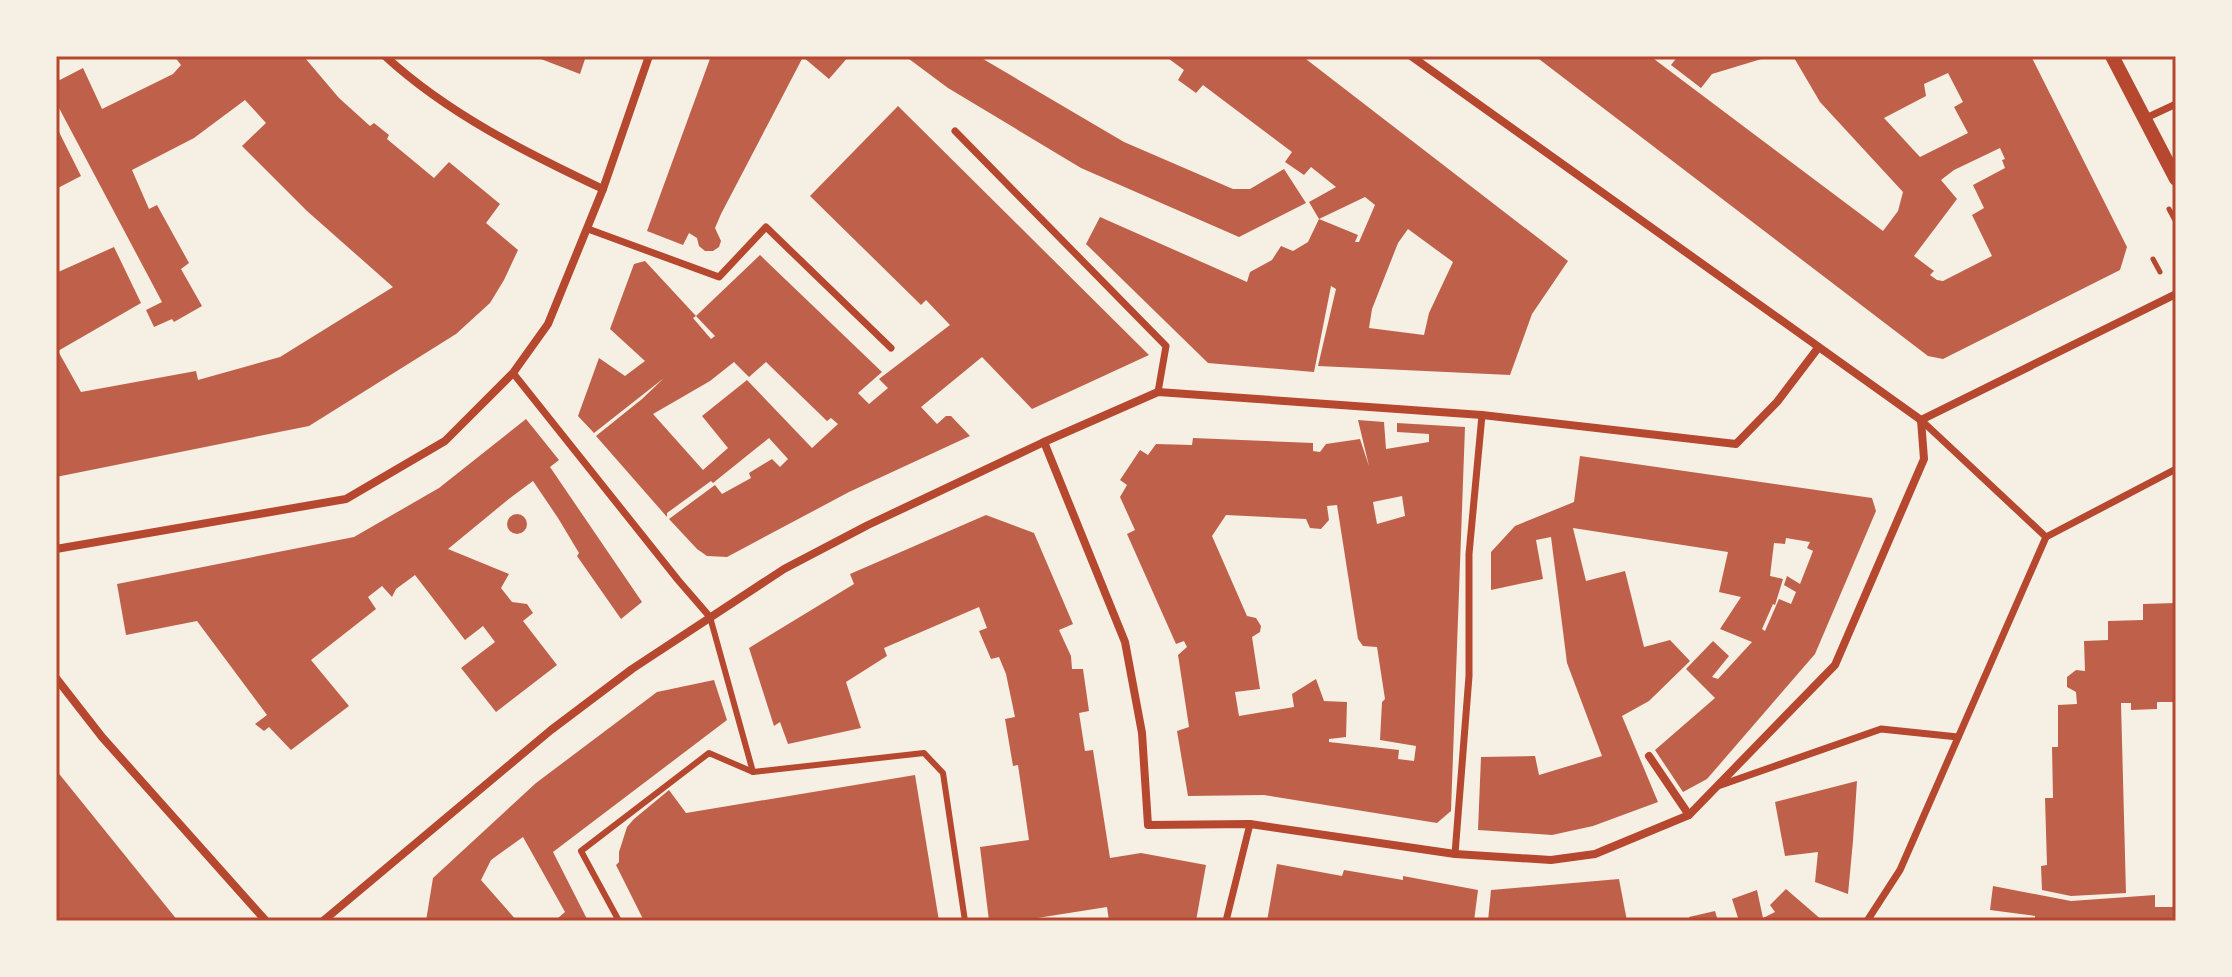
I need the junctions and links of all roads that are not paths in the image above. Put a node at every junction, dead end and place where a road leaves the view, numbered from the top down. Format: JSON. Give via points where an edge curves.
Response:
{"nodes":[{"id":1,"x":385,"y":56,"type":"edge"},
{"id":2,"x":649,"y":56,"type":"edge"},
{"id":3,"x":1411,"y":56,"type":"edge"},
{"id":4,"x":2112,"y":56,"type":"edge"},
{"id":5,"x":2176,"y":104,"type":"edge"},
{"id":6,"x":2146,"y":118,"type":"junction"},
{"id":7,"x":955,"y":131,"type":"dead end"},
{"id":8,"x":2176,"y":179,"type":"edge"},
{"id":9,"x":603,"y":189,"type":"junction"},
{"id":10,"x":588,"y":229,"type":"junction"},
{"id":11,"x":2176,"y":294,"type":"edge"},
{"id":12,"x":891,"y":348,"type":"dead end"},
{"id":13,"x":1818,"y":348,"type":"junction"},
{"id":14,"x":513,"y":373,"type":"junction"},
{"id":15,"x":1158,"y":392,"type":"junction"},
{"id":16,"x":1482,"y":415,"type":"junction"},
{"id":17,"x":1921,"y":420,"type":"junction"},
{"id":18,"x":1044,"y":442,"type":"junction"},
{"id":19,"x":2176,"y":469,"type":"edge"},
{"id":20,"x":2046,"y":537,"type":"junction"},
{"id":21,"x":56,"y":549,"type":"edge"},
{"id":22,"x":710,"y":617,"type":"junction"},
{"id":23,"x":56,"y":678,"type":"edge"},
{"id":24,"x":1958,"y":737,"type":"junction"},
{"id":25,"x":1649,"y":756,"type":"dead end"},
{"id":26,"x":753,"y":772,"type":"junction"},
{"id":27,"x":1716,"y":787,"type":"junction"},
{"id":28,"x":1689,"y":815,"type":"junction"},
{"id":29,"x":1250,"y":824,"type":"junction"},
{"id":30,"x":1455,"y":854,"type":"junction"},
{"id":31,"x":266,"y":921,"type":"edge"},
{"id":32,"x":323,"y":921,"type":"edge"},
{"id":33,"x":619,"y":921,"type":"edge"},
{"id":34,"x":965,"y":921,"type":"edge"},
{"id":35,"x":1226,"y":921,"type":"edge"},
{"id":36,"x":1867,"y":921,"type":"edge"}],
"edges":[{"from":1,"to":9,"type":"street","via":[[497,136]]},
{"from":2,"to":9,"type":"street"},
{"from":3,"to":13,"type":"street"},
{"from":4,"to":6,"type":"street"},
{"from":5,"to":6,"type":"street"},
{"from":6,"to":8,"type":"street"},
{"from":7,"to":15,"type":"street","via":[[1166,346]]},
{"from":9,"to":10,"type":"street"},
{"from":10,"to":12,"type":"street","via":[[719,277],[766,227]]},
{"from":10,"to":14,"type":"street","via":[[548,324]]},
{"from":11,"to":17,"type":"street"},
{"from":13,"to":16,"type":"street","via":[[1736,444]]},
{"from":13,"to":17,"type":"street"},
{"from":14,"to":21,"type":"street","via":[[445,441],[346,499]]},
{"from":14,"to":22,"type":"street"},
{"from":15,"to":16,"type":"street"},
{"from":15,"to":18,"type":"street"},
{"from":16,"to":30,"type":"street","via":[[1469,554],[1469,676]]},
{"from":17,"to":20,"type":"street"},
{"from":17,"to":27,"type":"street","via":[[1924,459],[1835,665]]},
{"from":18,"to":22,"type":"street","via":[[784,569]]},
{"from":18,"to":29,"type":"street","via":[[1125,642],[1142,733],[1148,825]]},
{"from":19,"to":20,"type":"street"},
{"from":20,"to":24,"type":"street"},
{"from":22,"to":26,"type":"lane"},
{"from":22,"to":32,"type":"street","via":[[551,730]]},
{"from":23,"to":31,"type":"street"},
{"from":24,"to":27,"type":"street","via":[[1881,729]]},
{"from":24,"to":36,"type":"street","via":[[1900,870]]},
{"from":25,"to":28,"type":"street"},
{"from":26,"to":33,"type":"lane","via":[[709,753],[581,851]]},
{"from":26,"to":34,"type":"lane","via":[[924,753],[943,773]]},
{"from":27,"to":28,"type":"street"},
{"from":28,"to":30,"type":"street","via":[[1595,854],[1551,860]]},
{"from":29,"to":30,"type":"street"},
{"from":29,"to":35,"type":"street"}]}
